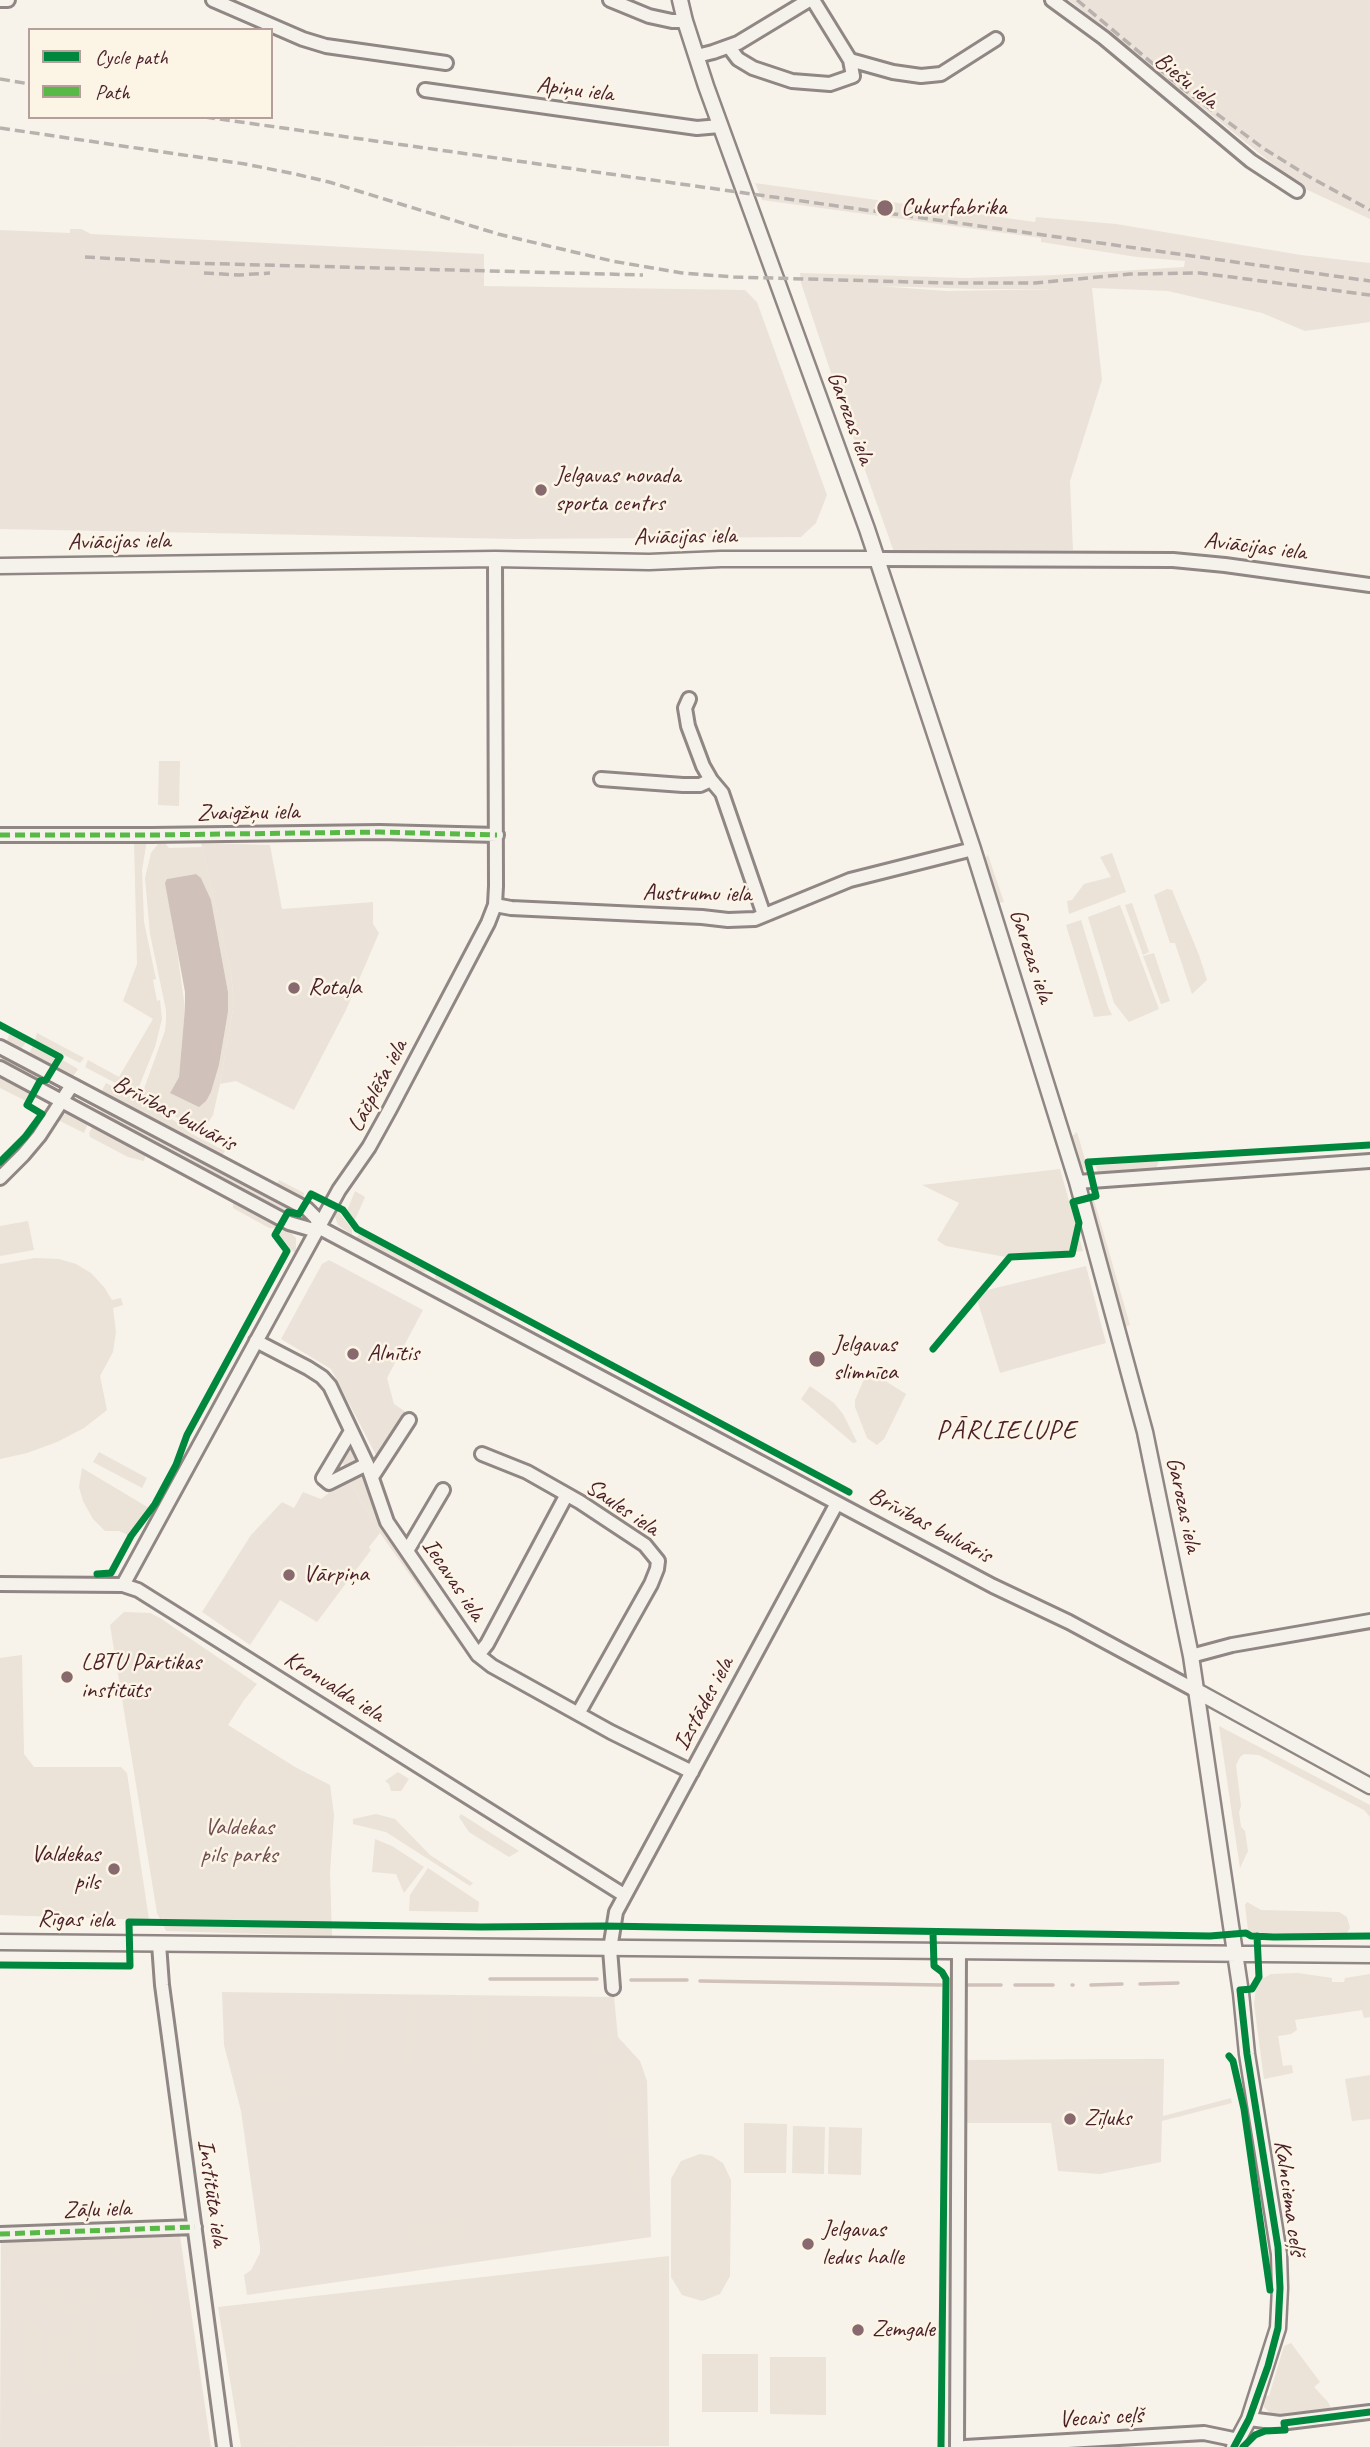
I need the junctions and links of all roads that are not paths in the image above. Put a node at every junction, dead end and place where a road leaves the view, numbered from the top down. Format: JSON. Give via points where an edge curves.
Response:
{"nodes":[{"id":1,"x":0,"y":0,"type":"edge"},
{"id":2,"x":8,"y":0,"type":"edge"},
{"id":3,"x":213,"y":0,"type":"edge"},
{"id":4,"x":610,"y":0,"type":"edge"},
{"id":5,"x":680,"y":0,"type":"edge"},
{"id":6,"x":811,"y":0,"type":"edge"},
{"id":7,"x":1052,"y":0,"type":"edge"},
{"id":8,"x":685,"y":21,"type":"junction"},
{"id":9,"x":996,"y":39,"type":"dead end"},
{"id":10,"x":729,"y":47,"type":"junction"},
{"id":11,"x":697,"y":55,"type":"junction"},
{"id":12,"x":850,"y":60,"type":"junction"},
{"id":13,"x":446,"y":63,"type":"dead end"},
{"id":14,"x":425,"y":90,"type":"dead end"},
{"id":15,"x":720,"y":126,"type":"junction"},
{"id":16,"x":1297,"y":191,"type":"dead end"},
{"id":17,"x":495,"y":559,"type":"junction"},
{"id":18,"x":877,"y":559,"type":"junction"},
{"id":19,"x":0,"y":566,"type":"edge"},
{"id":20,"x":1370,"y":585,"type":"edge"},
{"id":21,"x":689,"y":699,"type":"dead end"},
{"id":22,"x":601,"y":779,"type":"dead end"},
{"id":23,"x":711,"y":780,"type":"junction"},
{"id":24,"x":0,"y":835,"type":"edge"},
{"id":25,"x":497,"y":835,"type":"junction"},
{"id":26,"x":973,"y":849,"type":"junction"},
{"id":27,"x":495,"y":905,"type":"junction"},
{"id":28,"x":764,"y":915,"type":"junction"},
{"id":29,"x":0,"y":1047,"type":"edge"},
{"id":30,"x":0,"y":1068,"type":"edge"},
{"id":31,"x":72,"y":1085,"type":"junction"},
{"id":32,"x":62,"y":1101,"type":"junction"},
{"id":33,"x":1370,"y":1161,"type":"edge"},
{"id":34,"x":0,"y":1178,"type":"edge"},
{"id":35,"x":1077,"y":1182,"type":"junction"},
{"id":36,"x":320,"y":1228,"type":"junction"},
{"id":37,"x":256,"y":1341,"type":"junction"},
{"id":38,"x":409,"y":1420,"type":"dead end"},
{"id":39,"x":351,"y":1431,"type":"junction"},
{"id":40,"x":482,"y":1454,"type":"dead end"},
{"id":41,"x":366,"y":1464,"type":"junction"},
{"id":42,"x":372,"y":1478,"type":"junction"},
{"id":43,"x":443,"y":1489,"type":"dead end"},
{"id":44,"x":566,"y":1496,"type":"junction"},
{"id":45,"x":837,"y":1503,"type":"junction"},
{"id":46,"x":407,"y":1551,"type":"junction"},
{"id":47,"x":0,"y":1584,"type":"edge"},
{"id":48,"x":123,"y":1585,"type":"junction"},
{"id":49,"x":1370,"y":1621,"type":"edge"},
{"id":50,"x":478,"y":1655,"type":"junction"},
{"id":51,"x":1191,"y":1656,"type":"junction"},
{"id":52,"x":1195,"y":1690,"type":"junction"},
{"id":53,"x":579,"y":1712,"type":"junction"},
{"id":54,"x":692,"y":1772,"type":"junction"},
{"id":55,"x":1370,"y":1786,"type":"edge"},
{"id":56,"x":624,"y":1895,"type":"junction"},
{"id":57,"x":0,"y":1942,"type":"edge"},
{"id":58,"x":159,"y":1944,"type":"junction"},
{"id":59,"x":610,"y":1949,"type":"junction"},
{"id":60,"x":959,"y":1952,"type":"junction"},
{"id":61,"x":1235,"y":1954,"type":"junction"},
{"id":62,"x":1370,"y":1955,"type":"edge"},
{"id":63,"x":613,"y":1988,"type":"dead end"},
{"id":64,"x":195,"y":2227,"type":"junction"},
{"id":65,"x":0,"y":2234,"type":"edge"},
{"id":66,"x":1370,"y":2412,"type":"edge"},
{"id":67,"x":1249,"y":2419,"type":"junction"},
{"id":68,"x":1236,"y":2443,"type":"edge"},
{"id":69,"x":224,"y":2447,"type":"edge"},
{"id":70,"x":957,"y":2447,"type":"edge"},
{"id":71,"x":965,"y":2447,"type":"edge"}],
"edges":[{"from":1,"to":2,"type":"street"},
{"from":3,"to":13,"type":"street","via":[[326,46]]},
{"from":4,"to":8,"type":"street","via":[[645,15]]},
{"from":5,"to":8,"type":"main road","name":"Garozas iela"},
{"from":6,"to":10,"type":"street"},
{"from":6,"to":12,"type":"street"},
{"from":7,"to":16,"type":"street","name":"Biešu iela","via":[[1251,161]]},
{"from":8,"to":11,"type":"main road","name":"Garozas iela"},
{"from":9,"to":12,"type":"street","via":[[941,74],[921,76]]},
{"from":10,"to":11,"type":"street"},
{"from":10,"to":12,"type":"street","via":[[753,68],[792,81],[830,84],[853,76]]},
{"from":11,"to":15,"type":"main road","name":"Garozas iela"},
{"from":14,"to":15,"type":"street","name":"Apiņu iela","via":[[697,128]]},
{"from":15,"to":18,"type":"main road","name":"Garozas iela"},
{"from":17,"to":18,"type":"main road","name":"Aviācijas iela"},
{"from":17,"to":19,"type":"main road","name":"Aviācijas iela"},
{"from":17,"to":25,"type":"street","name":"Lāčplēša iela"},
{"from":18,"to":20,"type":"street","name":"Aviācijas iela","via":[[1173,560]]},
{"from":18,"to":26,"type":"main road","name":"Garozas iela"},
{"from":21,"to":23,"type":"street","via":[[685,708],[688,726]]},
{"from":22,"to":23,"type":"street","via":[[683,785]]},
{"from":23,"to":28,"type":"street","via":[[722,793]]},
{"from":24,"to":25,"type":"street","name":"Zvaigžņu iela"},
{"from":25,"to":27,"type":"street","name":"Lāčplēša iela"},
{"from":26,"to":28,"type":"street","name":"Austrumu iela","via":[[850,880]]},
{"from":26,"to":35,"type":"main road","name":"Garozas iela"},
{"from":27,"to":28,"type":"street","name":"Austrumu iela","via":[[728,920]]},
{"from":27,"to":36,"type":"street","name":"Lāčplēša iela","via":[[390,1109]]},
{"from":29,"to":31,"type":"street","name":"Brīvības bulvāris"},
{"from":30,"to":32,"type":"street","name":"Brīvības bulvāris"},
{"from":31,"to":32,"type":"street"},
{"from":31,"to":36,"type":"street","name":"Brīvības bulvāris","via":[[307,1209]]},
{"from":32,"to":34,"type":"street"},
{"from":32,"to":36,"type":"street","name":"Brīvības bulvāris","via":[[289,1223]]},
{"from":33,"to":35,"type":"street"},
{"from":35,"to":51,"type":"main road","name":"Garozas iela","via":[[1145,1432]]},
{"from":36,"to":37,"type":"street","name":"Lāčplēša iela"},
{"from":36,"to":45,"type":"street","name":"Brīvības bulvāris"},
{"from":37,"to":39,"type":"street","name":"Iecavas iela","via":[[322,1377]]},
{"from":37,"to":48,"type":"street","name":"Lāčplēša iela"},
{"from":38,"to":42,"type":"street"},
{"from":39,"to":41,"type":"street","name":"Iecavas iela"},
{"from":39,"to":41,"type":"street","via":[[323,1478],[329,1483]]},
{"from":40,"to":44,"type":"street","name":"Saules iela","via":[[527,1472]]},
{"from":41,"to":42,"type":"street","name":"Iecavas iela"},
{"from":42,"to":46,"type":"street","name":"Iecavas iela","via":[[387,1522]]},
{"from":43,"to":46,"type":"street"},
{"from":44,"to":50,"type":"street"},
{"from":44,"to":53,"type":"street","name":"Saules iela","via":[[645,1545],[658,1561],[651,1584]]},
{"from":45,"to":52,"type":"street","name":"Brīvības bulvāris"},
{"from":45,"to":54,"type":"street","name":"Izstādes iela"},
{"from":46,"to":50,"type":"street","name":"Iecavas iela"},
{"from":47,"to":48,"type":"street","name":"Kronvalda iela"},
{"from":48,"to":56,"type":"street","name":"Kronvalda iela","via":[[138,1590]]},
{"from":49,"to":51,"type":"street"},
{"from":50,"to":53,"type":"street","name":"Iecavas iela"},
{"from":51,"to":52,"type":"main road","name":"Garozas iela"},
{"from":52,"to":55,"type":"main road","name":"Brīvības bulvāris"},
{"from":52,"to":61,"type":"main road","name":"Garozas iela"},
{"from":53,"to":54,"type":"street","name":"Iecavas iela"},
{"from":54,"to":56,"type":"street","name":"Izstādes iela"},
{"from":56,"to":59,"type":"street","name":"Izstādes iela"},
{"from":57,"to":58,"type":"main road","name":"Rīgas iela"},
{"from":58,"to":59,"type":"main road","name":"Rīgas iela"},
{"from":58,"to":64,"type":"street","name":"Institūta iela"},
{"from":59,"to":60,"type":"main road","name":"Rīgas iela"},
{"from":59,"to":63,"type":"street","name":"Izstādes iela"},
{"from":60,"to":61,"type":"main road","name":"Rīgas iela"},
{"from":60,"to":70,"type":"street"},
{"from":61,"to":62,"type":"main road","name":"Rīgas iela"},
{"from":61,"to":67,"type":"main road","name":"Kalnciema ceļš","via":[[1280,2288],[1278,2328]]},
{"from":64,"to":65,"type":"street","name":"Zāļu iela"},
{"from":64,"to":69,"type":"street","name":"Institūta iela"},
{"from":66,"to":67,"type":"street","via":[[1280,2423]]},
{"from":67,"to":68,"type":"main road","name":"Kalnciema ceļš"},
{"from":68,"to":71,"type":"street","name":"Vecais ceļš","via":[[1204,2433]]}]}
